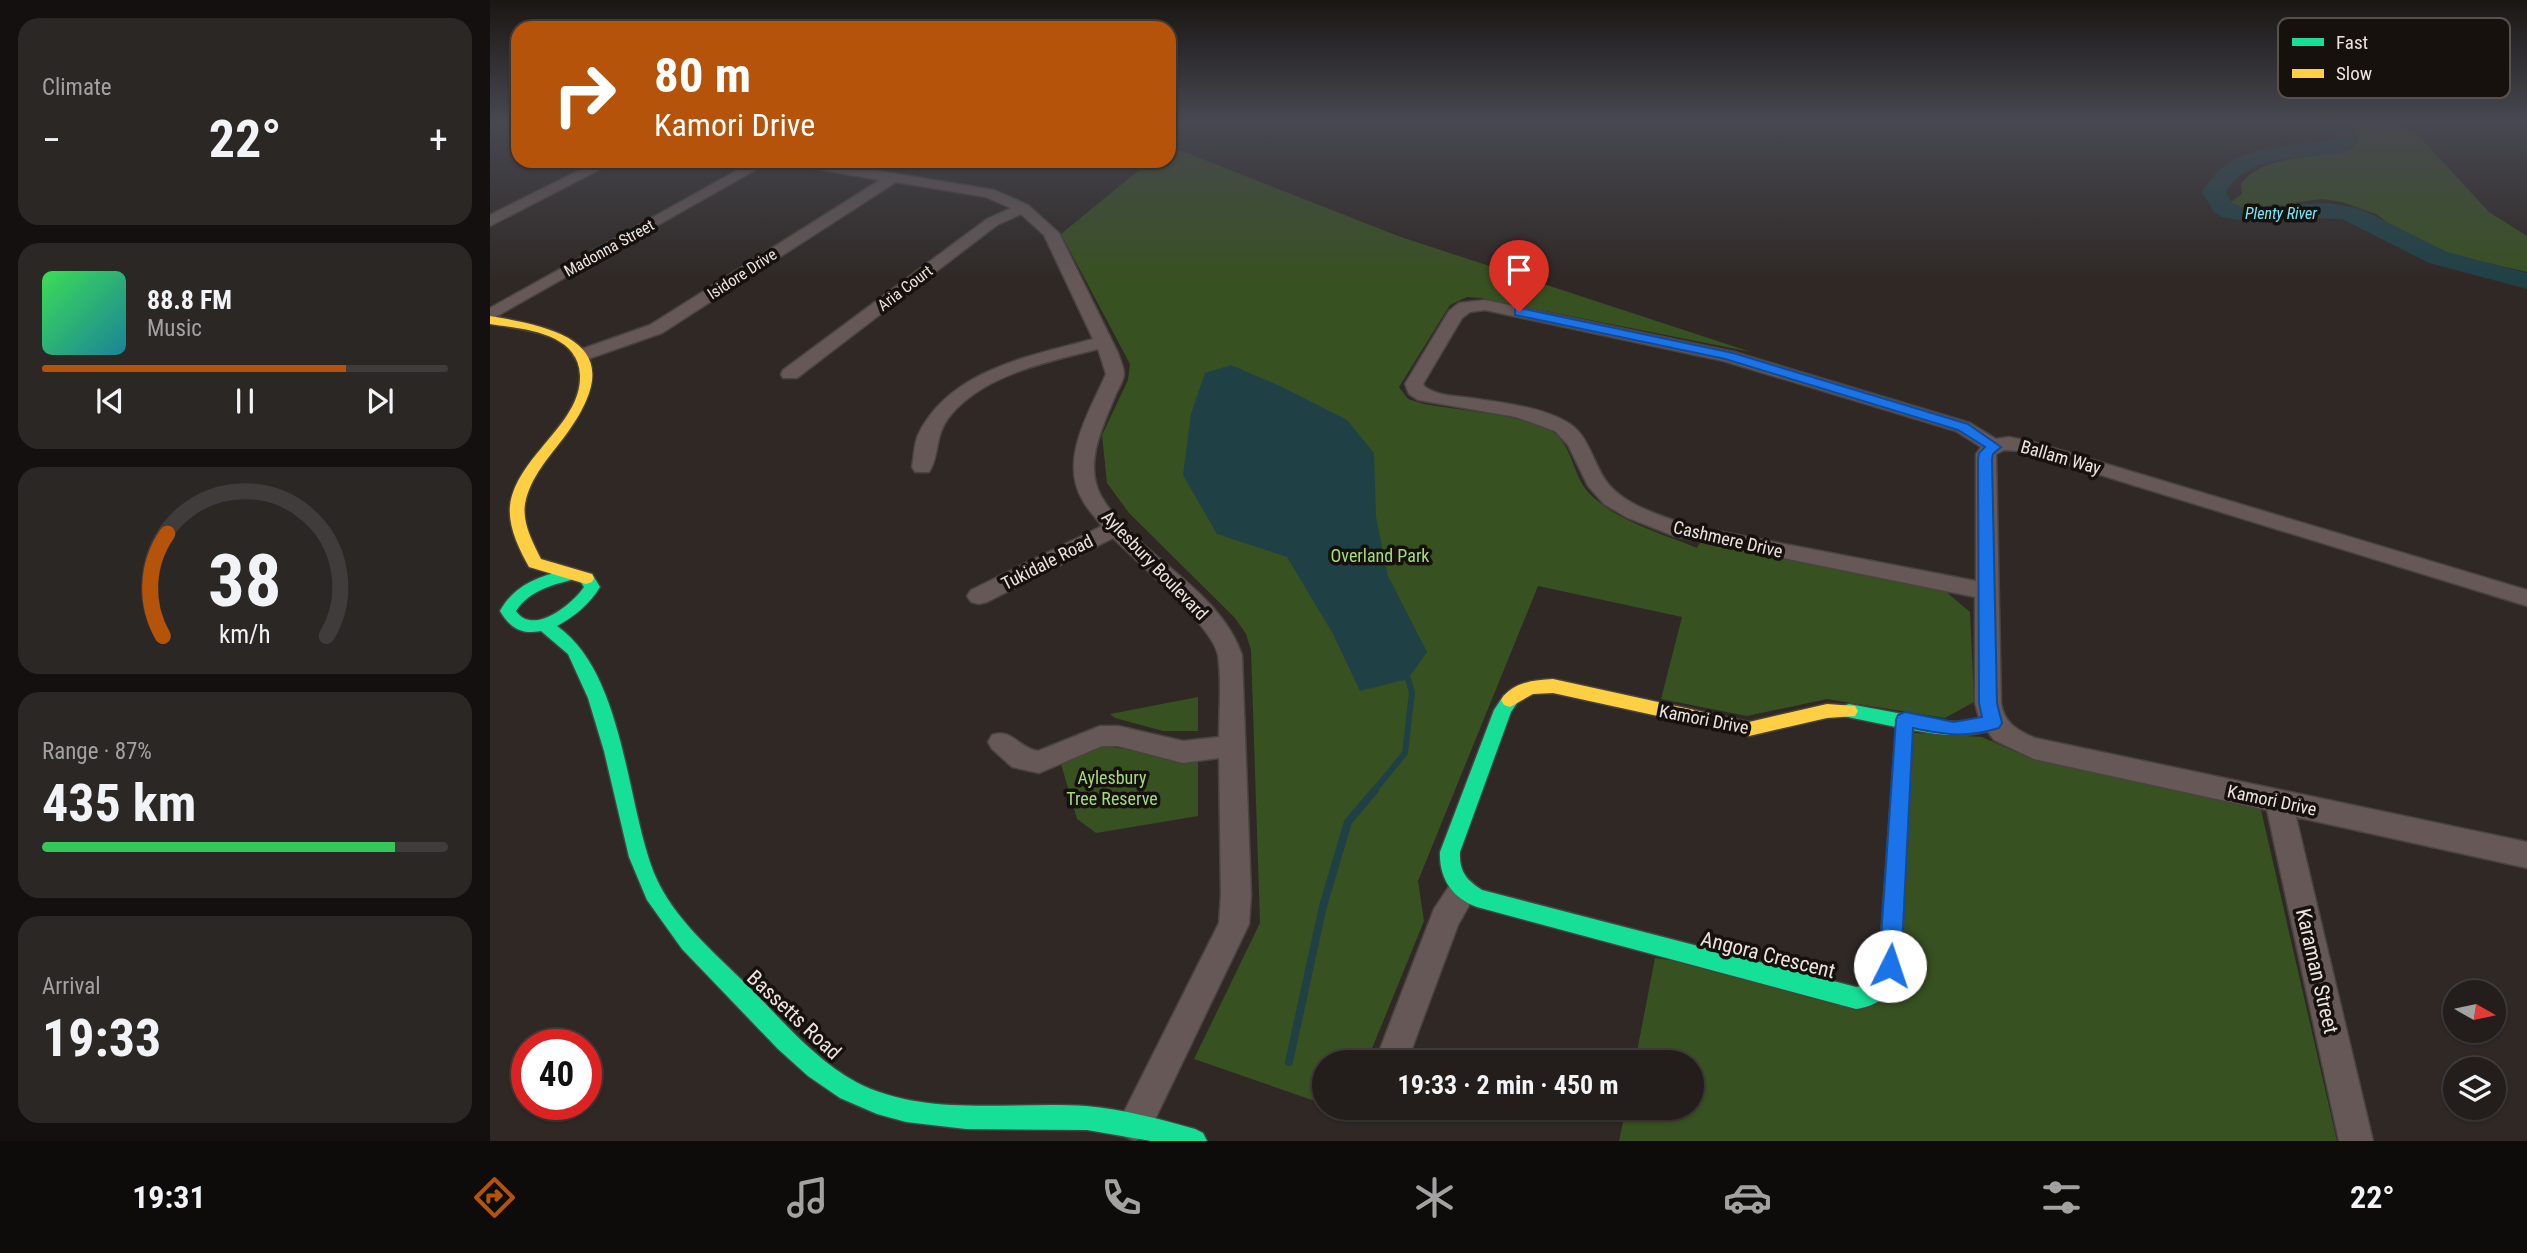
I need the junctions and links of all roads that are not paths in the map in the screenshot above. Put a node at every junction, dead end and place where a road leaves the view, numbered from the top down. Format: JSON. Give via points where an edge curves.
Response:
{"nodes":[{"id":1,"x":581,"y":175,"type":"edge"},
{"id":2,"x":739,"y":175,"type":"edge"},
{"id":3,"x":883,"y":175,"type":"edge"},
{"id":4,"x":894,"y":177,"type":"junction"},
{"id":5,"x":490,"y":202,"type":"edge"},
{"id":6,"x":517,"y":207,"type":"junction"},
{"id":7,"x":1022,"y":208,"type":"junction"},
{"id":8,"x":490,"y":221,"type":"edge"},
{"id":9,"x":1472,"y":305,"type":"joint"},
{"id":10,"x":490,"y":317,"type":"edge"},
{"id":11,"x":1102,"y":342,"type":"junction"},
{"id":12,"x":582,"y":355,"type":"junction"},
{"id":13,"x":790,"y":373,"type":"dead end"},
{"id":14,"x":1994,"y":447,"type":"junction"},
{"id":15,"x":922,"y":467,"type":"dead end"},
{"id":16,"x":1115,"y":528,"type":"junction"},
{"id":17,"x":535,"y":563,"type":"junction"},
{"id":18,"x":569,"y":575,"type":"junction"},
{"id":19,"x":526,"y":590,"type":"junction"},
{"id":20,"x":1985,"y":591,"type":"junction"},
{"id":21,"x":979,"y":596,"type":"dead end"},
{"id":22,"x":2527,"y":598,"type":"edge"},
{"id":23,"x":503,"y":622,"type":"edge"},
{"id":24,"x":542,"y":624,"type":"junction"},
{"id":25,"x":576,"y":628,"type":"junction"},
{"id":26,"x":1905,"y":720,"type":"junction"},
{"id":27,"x":1993,"y":723,"type":"junction"},
{"id":28,"x":1001,"y":742,"type":"dead end"},
{"id":29,"x":1233,"y":746,"type":"junction"},
{"id":30,"x":2279,"y":802,"type":"junction"},
{"id":31,"x":2527,"y":855,"type":"edge"},
{"id":32,"x":1462,"y":891,"type":"junction"},
{"id":33,"x":1396,"y":1050,"type":"edge"},
{"id":34,"x":1135,"y":1124,"type":"junction"},
{"id":35,"x":943,"y":1129,"type":"edge"},
{"id":36,"x":1195,"y":1141,"type":"edge"},
{"id":37,"x":2356,"y":1141,"type":"edge"}],
"edges":[{"from":1,"to":6,"type":"street"},
{"from":2,"to":10,"type":"street","name":"Madonna Street"},
{"from":3,"to":4,"type":"street","name":"Aylesbury Boulevard"},
{"from":4,"to":7,"type":"street","name":"Aylesbury Boulevard","via":[[970,189]]},
{"from":4,"to":12,"type":"street","name":"Isidore Drive","via":[[656,329]]},
{"from":5,"to":6,"type":"street"},
{"from":6,"to":8,"type":"street"},
{"from":7,"to":11,"type":"street","name":"Aylesbury Boulevard","via":[[1051,233]]},
{"from":7,"to":13,"type":"street","name":"Aria Court","via":[[992,222]]},
{"from":9,"to":14,"type":"street","name":"Ballam Way","via":[[1728,356],[1963,427]]},
{"from":9,"to":20,"type":"street","name":"Cashmere Drive","via":[[1455,315],[1415,380],[1420,394],[1557,424],[1579,445],[1595,481],[1612,499],[1682,531]]},
{"from":10,"to":12,"type":"street","via":[[546,332]]},
{"from":11,"to":15,"type":"street","via":[[1021,364],[964,394],[930,431]]},
{"from":11,"to":16,"type":"street","name":"Aylesbury Boulevard","via":[[1115,374],[1091,426],[1085,479],[1091,497]]},
{"from":12,"to":17,"type":"street","via":[[587,374],[581,398],[533,465],[519,500],[517,517]]},
{"from":14,"to":20,"type":"street","via":[[1985,459]]},
{"from":14,"to":22,"type":"street","name":"Ballam Way","via":[[2009,443],[2026,446]]},
{"from":16,"to":21,"type":"street","name":"Tukidale Road"},
{"from":16,"to":29,"type":"street","name":"Aylesbury Boulevard","via":[[1224,637],[1230,655]]},
{"from":17,"to":18,"type":"street"},
{"from":17,"to":19,"type":"street"},
{"from":18,"to":19,"type":"street"},
{"from":18,"to":25,"type":"street","via":[[586,577],[592,587]]},
{"from":19,"to":23,"type":"street","via":[[510,606]]},
{"from":20,"to":27,"type":"street","via":[[1988,703]]},
{"from":23,"to":24,"type":"street"},
{"from":24,"to":25,"type":"street"},
{"from":24,"to":25,"type":"street","name":"Bassetts Road"},
{"from":25,"to":35,"type":"street","name":"Bassetts Road","via":[[641,865],[673,922],[814,1067],[849,1090]]},
{"from":26,"to":27,"type":"street","name":"Kamori Drive","via":[[1954,729]]},
{"from":26,"to":32,"type":"street","name":"Kamori Drive","via":[[1835,710],[1749,729],[1553,686],[1521,689],[1503,710],[1450,852],[1451,880]]},
{"from":26,"to":32,"type":"street","name":"Angora Crescent","via":[[1890,966],[1887,982],[1871,997],[1846,997],[1730,967]]},
{"from":27,"to":30,"type":"street","name":"Kamori Drive","via":[[2008,738],[2034,748]]},
{"from":28,"to":29,"type":"street","via":[[1021,759],[1039,762],[1101,736],[1183,752]]},
{"from":29,"to":34,"type":"street","name":"Aylesbury Boulevard","via":[[1234,924]]},
{"from":30,"to":31,"type":"street","name":"Kamori Drive"},
{"from":30,"to":37,"type":"street","name":"Karaman Street"},
{"from":32,"to":33,"type":"street","via":[[1445,919]]},
{"from":34,"to":35,"type":"street","name":"Bassetts Road","via":[[1085,1118]]},
{"from":34,"to":36,"type":"street","name":"Bassetts Road"}]}
